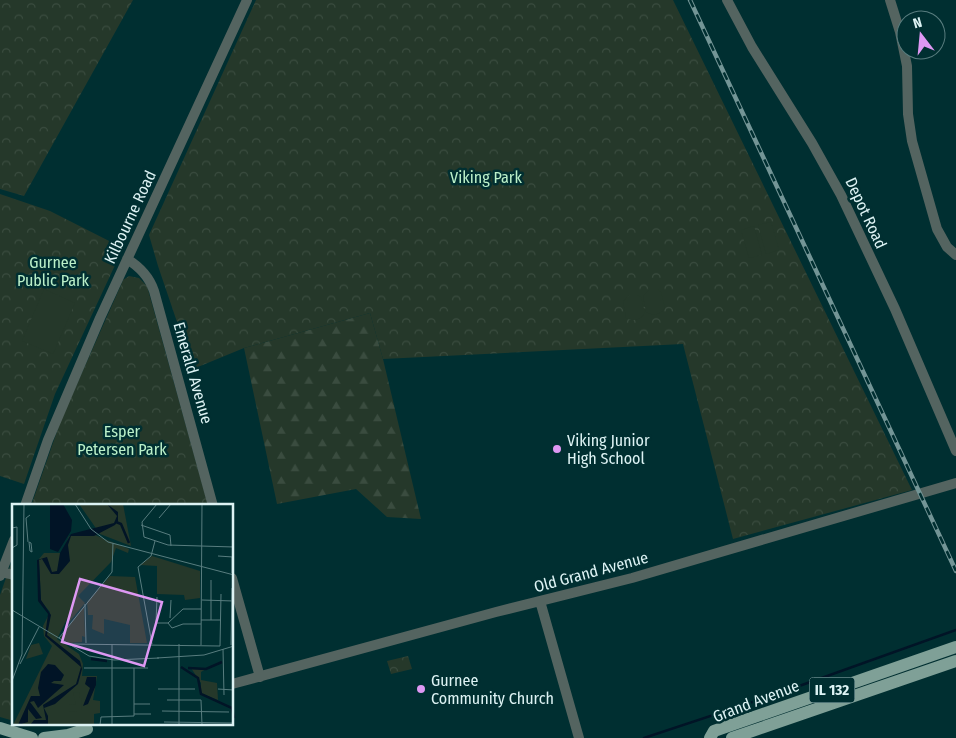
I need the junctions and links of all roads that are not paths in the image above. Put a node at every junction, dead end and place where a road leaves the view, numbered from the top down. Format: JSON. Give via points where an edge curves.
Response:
{"nodes":[{"id":1,"x":247,"y":0,"type":"edge"},
{"id":2,"x":727,"y":0,"type":"edge"},
{"id":3,"x":890,"y":0,"type":"edge"},
{"id":4,"x":956,"y":255,"type":"edge"},
{"id":5,"x":127,"y":259,"type":"junction"},
{"id":6,"x":956,"y":451,"type":"edge"},
{"id":7,"x":956,"y":483,"type":"edge"},
{"id":8,"x":26,"y":504,"type":"edge"},
{"id":9,"x":213,"y":504,"type":"edge"},
{"id":10,"x":12,"y":545,"type":"edge"},
{"id":11,"x":1,"y":574,"type":"edge"},
{"id":12,"x":234,"y":585,"type":"edge"},
{"id":13,"x":540,"y":601,"type":"junction"},
{"id":14,"x":956,"y":647,"type":"edge"},
{"id":15,"x":956,"y":661,"type":"edge"},
{"id":16,"x":260,"y":677,"type":"junction"},
{"id":17,"x":234,"y":684,"type":"edge"},
{"id":18,"x":0,"y":728,"type":"edge"},
{"id":19,"x":90,"y":731,"type":"edge"},
{"id":20,"x":32,"y":738,"type":"edge"},
{"id":21,"x":44,"y":738,"type":"edge"},
{"id":22,"x":579,"y":738,"type":"edge"},
{"id":23,"x":711,"y":738,"type":"edge"},
{"id":24,"x":732,"y":738,"type":"edge"}],
"edges":[{"from":1,"to":5,"type":"street","name":"Kilbourne Road"},
{"from":2,"to":6,"type":"street","name":"Depot Road","via":[[841,195],[895,309]]},
{"from":3,"to":4,"type":"street","via":[[907,66],[912,141],[937,229],[947,247]]},
{"from":5,"to":8,"type":"street","name":"Kilbourne Road","via":[[52,432]]},
{"from":5,"to":9,"type":"street","name":"Emerald Avenue","via":[[144,272],[154,291]]},
{"from":7,"to":13,"type":"street","name":"Old Grand Avenue","via":[[632,578]]},
{"from":10,"to":11,"type":"street"},
{"from":12,"to":16,"type":"street"},
{"from":13,"to":16,"type":"street","name":"Old Grand Avenue"},
{"from":13,"to":22,"type":"street"},
{"from":14,"to":23,"type":"main road","name":"Grand Avenue","number":"IL 132","via":[[714,731]]},
{"from":15,"to":24,"type":"main road","name":"Grand Avenue","number":"IL 132"},
{"from":16,"to":17,"type":"street","name":"Old Grand Avenue"},
{"from":18,"to":20,"type":"main road"},
{"from":19,"to":21,"type":"main road"}]}
